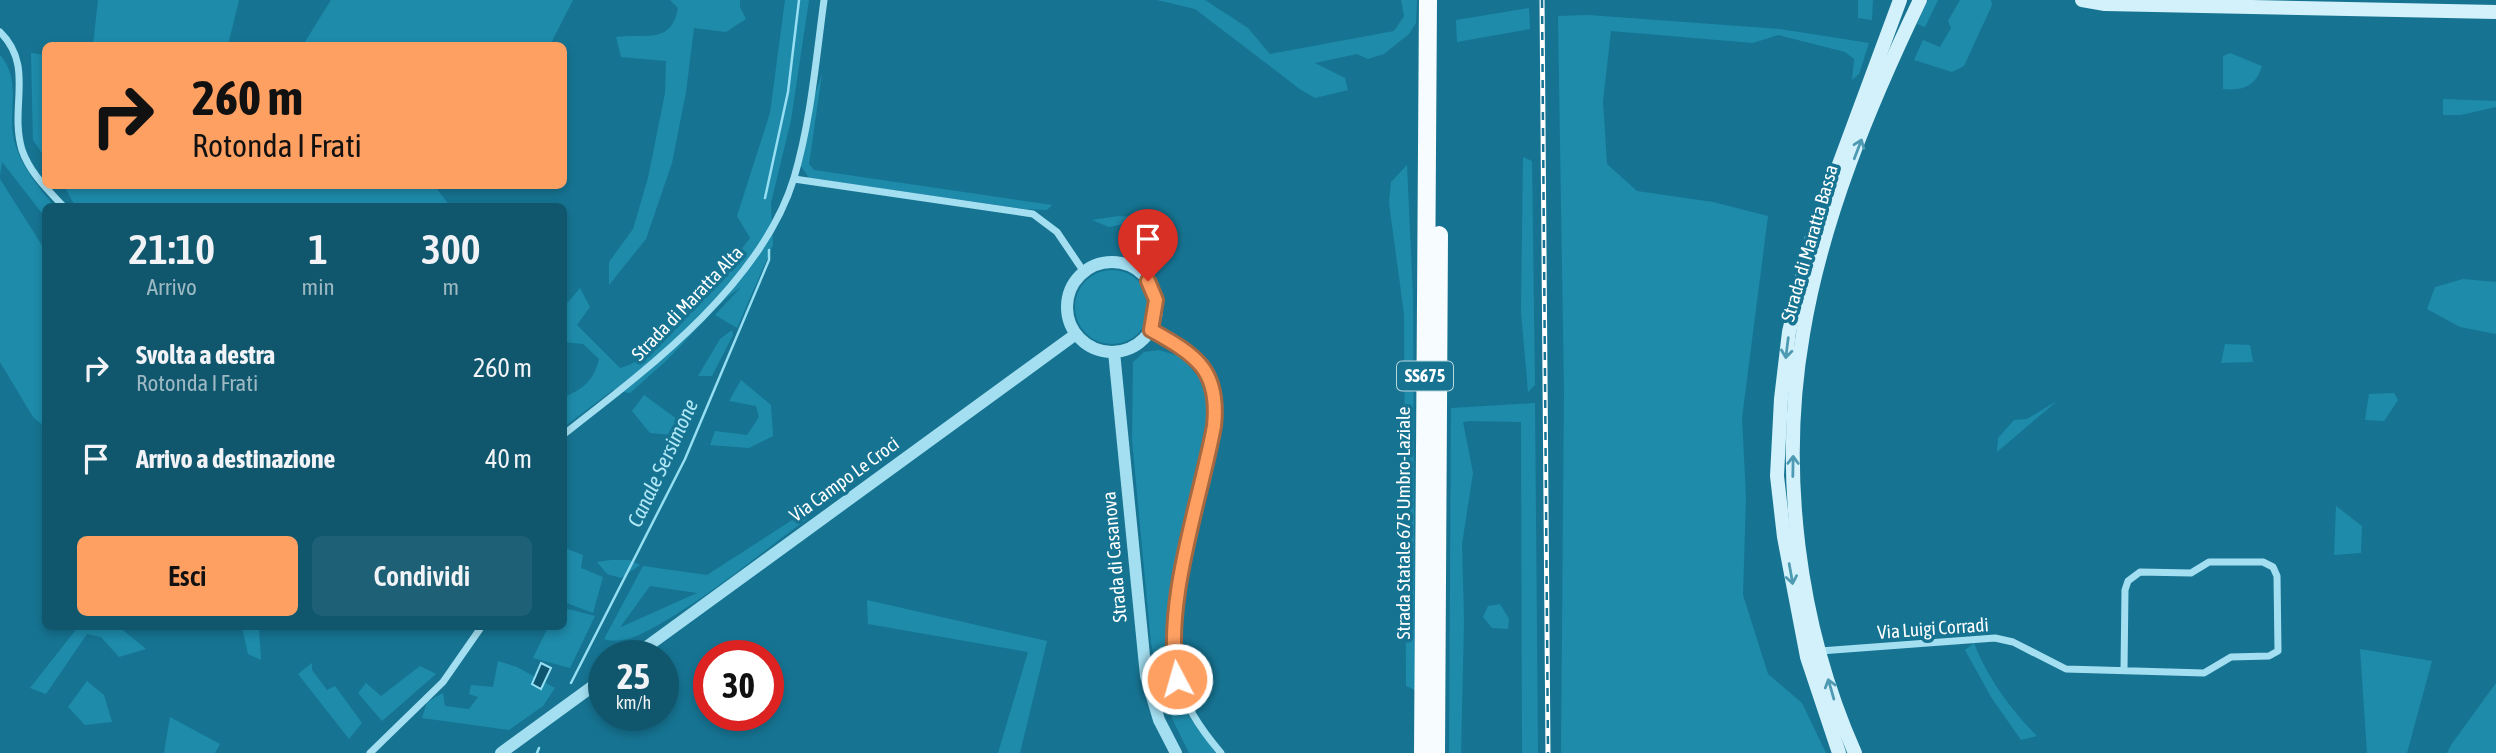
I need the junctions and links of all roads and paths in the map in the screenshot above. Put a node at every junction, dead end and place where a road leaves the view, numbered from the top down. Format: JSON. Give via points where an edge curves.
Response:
{"nodes":[{"id":1,"x":824,"y":0,"type":"edge"},
{"id":2,"x":1428,"y":0,"type":"edge"},
{"id":3,"x":1440,"y":0,"type":"edge"},
{"id":4,"x":1900,"y":0,"type":"edge"},
{"id":5,"x":1920,"y":0,"type":"edge"},
{"id":6,"x":2082,"y":0,"type":"edge"},
{"id":7,"x":2496,"y":12,"type":"edge"},
{"id":8,"x":0,"y":32,"type":"edge"},
{"id":9,"x":793,"y":179,"type":"junction"},
{"id":10,"x":42,"y":184,"type":"edge"},
{"id":11,"x":47,"y":189,"type":"edge"},
{"id":12,"x":60,"y":203,"type":"edge"},
{"id":13,"x":1084,"y":272,"type":"junction"},
{"id":14,"x":1151,"y":330,"type":"junction"},
{"id":15,"x":1076,"y":334,"type":"junction"},
{"id":16,"x":1114,"y":352,"type":"junction"},
{"id":17,"x":567,"y":432,"type":"edge"},
{"id":18,"x":479,"y":630,"type":"edge"},
{"id":19,"x":656,"y":640,"type":"edge"},
{"id":20,"x":1820,"y":651,"type":"junction"},
{"id":21,"x":2124,"y":670,"type":"junction"},
{"id":22,"x":588,"y":690,"type":"edge"},
{"id":23,"x":370,"y":753,"type":"edge"},
{"id":24,"x":501,"y":753,"type":"edge"},
{"id":25,"x":1176,"y":753,"type":"edge"},
{"id":26,"x":1221,"y":753,"type":"edge"},
{"id":27,"x":1423,"y":753,"type":"edge"},
{"id":28,"x":1436,"y":753,"type":"edge"},
{"id":29,"x":1839,"y":753,"type":"edge"},
{"id":30,"x":1855,"y":753,"type":"edge"}],
"edges":[{"from":1,"to":9,"type":"street","name":"Strada di Maratta Alta","via":[[807,126]]},
{"from":2,"to":27,"type":"highway","name":"Strada Statale 675 Umbro-Laziale","number":"SS675"},
{"from":3,"to":28,"type":"highway","name":"Strada Statale 675 Umbro-Laziale","number":"SS675"},
{"from":4,"to":29,"type":"main road","name":"Strada di Maratta Bassa","one_way":true,"via":[[1811,240],[1789,332],[1781,399],[1777,477],[1784,537],[1807,657]]},
{"from":20,"to":5,"type":"main road","name":"Strada di Maratta Bassa","one_way":true,"via":[[1797,537],[1793,475],[1802,336],[1845,181]]},
{"from":6,"to":7,"type":"main road"},
{"from":8,"to":10,"type":"street","via":[[17,53],[22,148]]},
{"from":9,"to":13,"type":"street","via":[[1033,214],[1057,232]]},
{"from":9,"to":17,"type":"street","name":"Strada di Maratta Alta","via":[[760,250],[738,277],[643,373]]},
{"from":11,"to":12,"type":"street"},
{"from":13,"to":14,"type":"street","via":[[1113,262],[1141,273],[1156,300]]},
{"from":13,"to":15,"type":"street","via":[[1073,285],[1068,302]]},
{"from":14,"to":16,"type":"street","via":[[1135,346]]},
{"from":14,"to":26,"type":"street","via":[[1196,358],[1215,391],[1214,426],[1182,577],[1174,650],[1183,696]]},
{"from":15,"to":16,"type":"street","via":[[1093,348]]},
{"from":15,"to":19,"type":"street","name":"Via Campo Le Croci"},
{"from":16,"to":25,"type":"street","name":"Strada di Casanova","via":[[1146,676],[1159,720]]},
{"from":18,"to":23,"type":"street","via":[[443,682]]},
{"from":20,"to":21,"type":"street","name":"Via Luigi Corradi","via":[[1995,638],[2013,642],[2059,668]]},
{"from":30,"to":20,"type":"main road","name":"Strada di Maratta Bassa","one_way":true,"via":[[1832,697]]},
{"from":21,"to":21,"type":"street","name":"Via Luigi Corradi","via":[[2204,673],[2231,657],[2269,656],[2278,651],[2277,576],[2273,568],[2263,562],[2208,562],[2192,573],[2140,572],[2133,576],[2126,590]]},
{"from":22,"to":24,"type":"street"}]}
